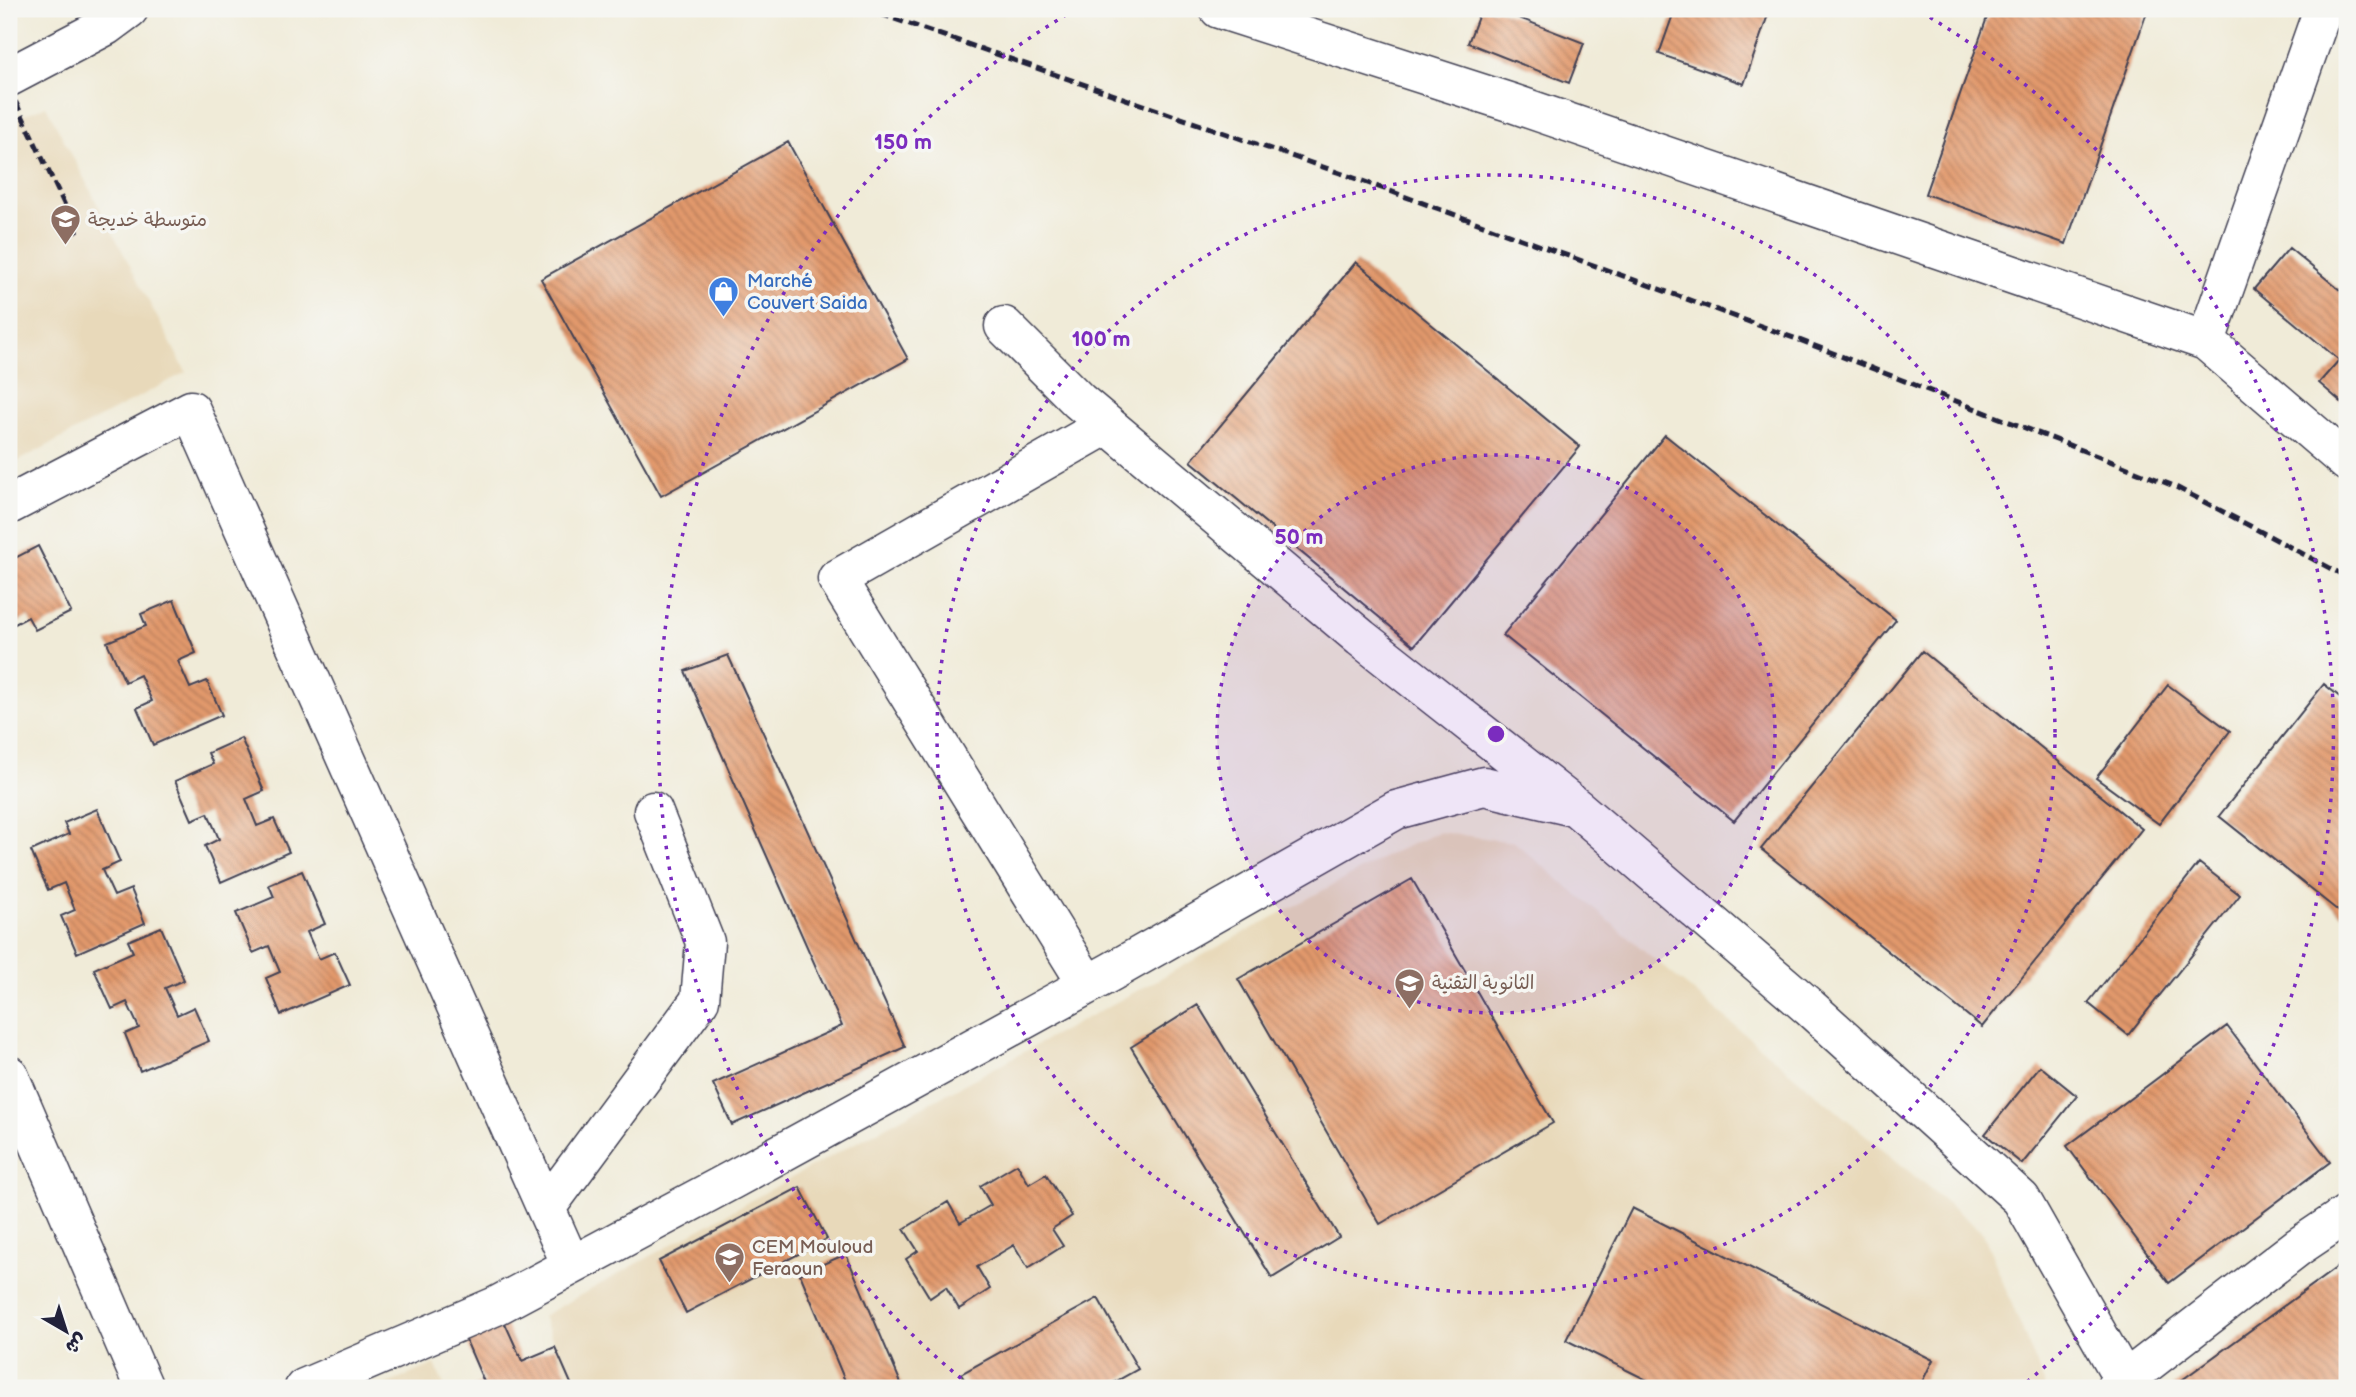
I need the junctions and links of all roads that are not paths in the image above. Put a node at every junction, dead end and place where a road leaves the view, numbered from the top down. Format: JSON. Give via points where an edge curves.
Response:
{"nodes":[{"id":1,"x":129,"y":9,"type":"edge"},
{"id":2,"x":1219,"y":9,"type":"edge"},
{"id":3,"x":2323,"y":9,"type":"edge"},
{"id":4,"x":25,"y":68,"type":"edge"},
{"id":5,"x":1004,"y":326,"type":"dead end"},
{"id":6,"x":2206,"y":341,"type":"junction"},
{"id":7,"x":1107,"y":425,"type":"junction"},
{"id":8,"x":2347,"y":462,"type":"edge"},
{"id":9,"x":9,"y":505,"type":"edge"},
{"id":10,"x":1577,"y":808,"type":"junction"},
{"id":11,"x":653,"y":811,"type":"dead end"},
{"id":12,"x":1087,"y":985,"type":"junction"},
{"id":13,"x":9,"y":1075,"type":"edge"},
{"id":14,"x":546,"y":1208,"type":"junction"},
{"id":15,"x":2347,"y":1214,"type":"edge"},
{"id":16,"x":572,"y":1265,"type":"junction"},
{"id":17,"x":2120,"y":1384,"type":"edge"},
{"id":18,"x":144,"y":1388,"type":"edge"},
{"id":19,"x":304,"y":1388,"type":"edge"}],
"edges":[{"from":1,"to":4,"type":"street"},
{"from":2,"to":6,"type":"street","via":[[1525,108]]},
{"from":3,"to":6,"type":"street"},
{"from":5,"to":7,"type":"street"},
{"from":6,"to":8,"type":"street"},
{"from":7,"to":10,"type":"street","via":[[1360,638]]},
{"from":7,"to":12,"type":"street","via":[[837,579]]},
{"from":9,"to":14,"type":"street","via":[[191,410]]},
{"from":10,"to":12,"type":"street","via":[[1484,786],[1396,810]]},
{"from":10,"to":17,"type":"street","via":[[1809,1007],[2021,1199]]},
{"from":11,"to":14,"type":"street","via":[[705,942],[700,1000]]},
{"from":12,"to":16,"type":"street"},
{"from":13,"to":18,"type":"street"},
{"from":14,"to":16,"type":"street"},
{"from":15,"to":17,"type":"street"},
{"from":16,"to":19,"type":"street","via":[[496,1306]]}]}
